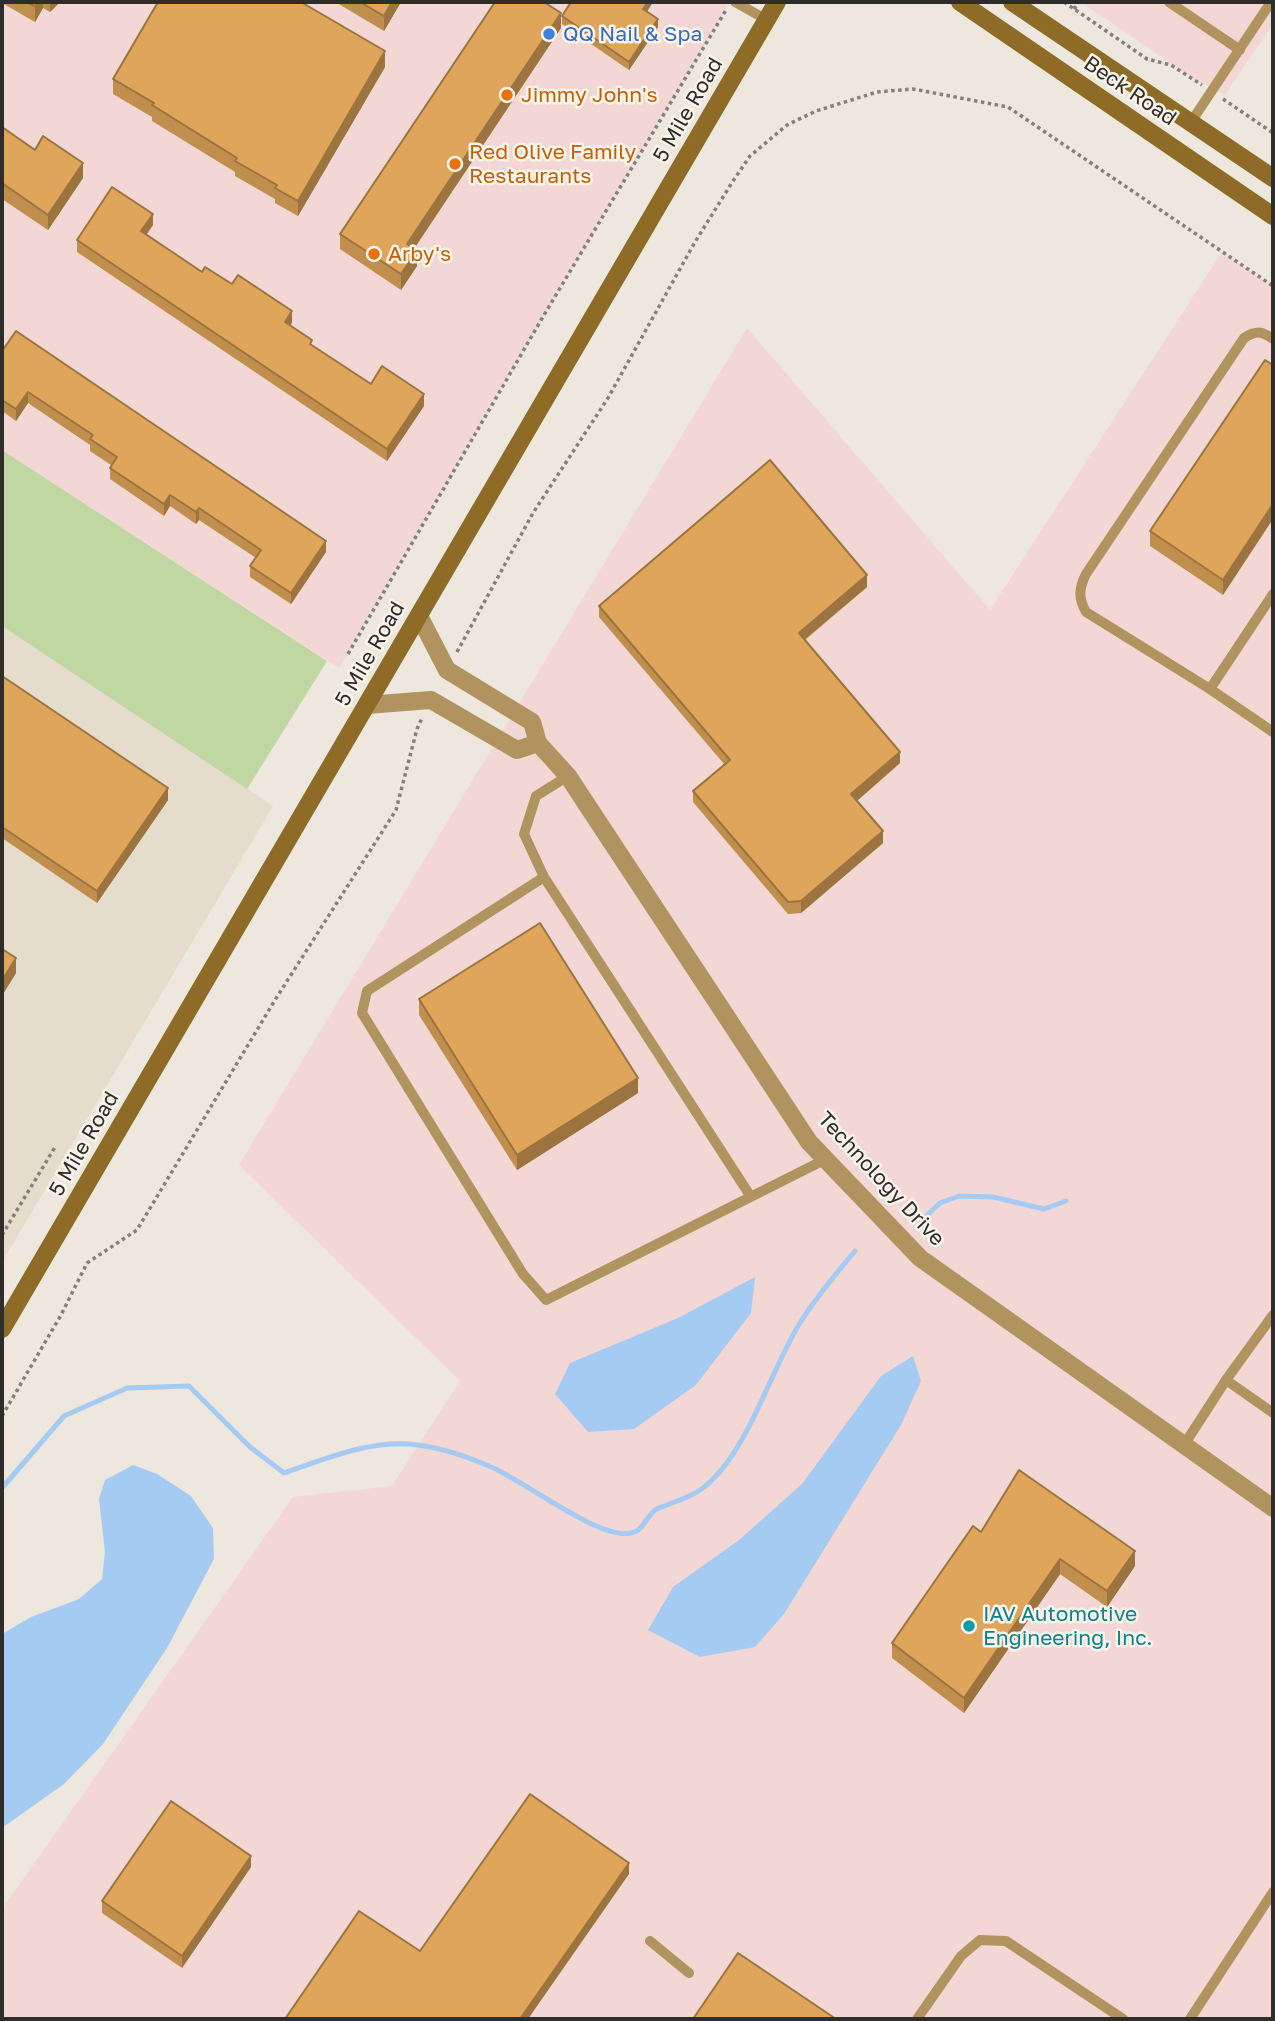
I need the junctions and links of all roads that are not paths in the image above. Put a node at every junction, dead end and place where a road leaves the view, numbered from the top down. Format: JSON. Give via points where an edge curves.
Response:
{"nodes":[{"id":1,"x":733,"y":2,"type":"edge"},
{"id":2,"x":777,"y":2,"type":"edge"},
{"id":3,"x":960,"y":2,"type":"edge"},
{"id":4,"x":1012,"y":2,"type":"edge"},
{"id":5,"x":1169,"y":2,"type":"edge"},
{"id":6,"x":1271,"y":2,"type":"edge"},
{"id":7,"x":767,"y":20,"type":"junction"},
{"id":8,"x":1240,"y":50,"type":"junction"},
{"id":9,"x":1191,"y":122,"type":"junction"},
{"id":10,"x":1273,"y":178,"type":"edge"},
{"id":11,"x":1273,"y":216,"type":"edge"},
{"id":12,"x":1273,"y":339,"type":"edge"},
{"id":13,"x":1273,"y":594,"type":"edge"},
{"id":14,"x":419,"y":616,"type":"junction"},
{"id":15,"x":1210,"y":688,"type":"junction"},
{"id":16,"x":367,"y":705,"type":"junction"},
{"id":17,"x":1273,"y":732,"type":"edge"},
{"id":18,"x":538,"y":743,"type":"junction"},
{"id":19,"x":568,"y":776,"type":"junction"},
{"id":20,"x":544,"y":877,"type":"junction"},
{"id":21,"x":826,"y":1159,"type":"junction"},
{"id":22,"x":751,"y":1197,"type":"junction"},
{"id":23,"x":1273,"y":1315,"type":"edge"},
{"id":24,"x":2,"y":1329,"type":"edge"},
{"id":25,"x":1226,"y":1380,"type":"junction"},
{"id":26,"x":1273,"y":1413,"type":"edge"},
{"id":27,"x":1184,"y":1445,"type":"junction"},
{"id":28,"x":1273,"y":1508,"type":"edge"},
{"id":29,"x":1273,"y":1892,"type":"edge"},
{"id":30,"x":650,"y":1941,"type":"dead end"},
{"id":31,"x":689,"y":1973,"type":"dead end"},
{"id":32,"x":917,"y":2019,"type":"edge"},
{"id":33,"x":1123,"y":2019,"type":"edge"},
{"id":34,"x":1190,"y":2019,"type":"edge"}],
"edges":[{"from":1,"to":7,"type":"lane"},
{"from":2,"to":7,"type":"street","name":"5 Mile Road"},
{"from":3,"to":11,"type":"street","name":"Beck Road"},
{"from":4,"to":9,"type":"street","name":"Beck Road"},
{"from":5,"to":8,"type":"lane"},
{"from":6,"to":8,"type":"lane"},
{"from":7,"to":14,"type":"street","name":"5 Mile Road"},
{"from":8,"to":9,"type":"lane"},
{"from":9,"to":10,"type":"street","name":"Beck Road"},
{"from":12,"to":15,"type":"lane","via":[[1263,332],[1244,338],[1080,587],[1086,612]]},
{"from":13,"to":15,"type":"lane"},
{"from":14,"to":16,"type":"street","name":"5 Mile Road"},
{"from":14,"to":18,"type":"street","name":"Technology Drive","via":[[447,670],[532,722]]},
{"from":15,"to":17,"type":"lane"},
{"from":16,"to":18,"type":"street","via":[[431,700],[517,750]]},
{"from":16,"to":24,"type":"street","name":"5 Mile Road"},
{"from":18,"to":19,"type":"street","name":"Technology Drive"},
{"from":19,"to":20,"type":"lane","via":[[536,796],[524,834]]},
{"from":19,"to":21,"type":"street","name":"Technology Drive","via":[[809,1142]]},
{"from":20,"to":22,"type":"lane"},
{"from":20,"to":22,"type":"lane","via":[[367,991],[362,1013],[523,1274],[546,1300]]},
{"from":21,"to":22,"type":"lane"},
{"from":21,"to":27,"type":"street","name":"Technology Drive","via":[[920,1258]]},
{"from":23,"to":25,"type":"lane"},
{"from":25,"to":26,"type":"lane"},
{"from":25,"to":27,"type":"lane"},
{"from":27,"to":28,"type":"street","name":"Technology Drive"},
{"from":29,"to":34,"type":"lane"},
{"from":30,"to":31,"type":"lane"},
{"from":32,"to":33,"type":"lane","via":[[961,1956],[980,1940],[1006,1941]]}]}
